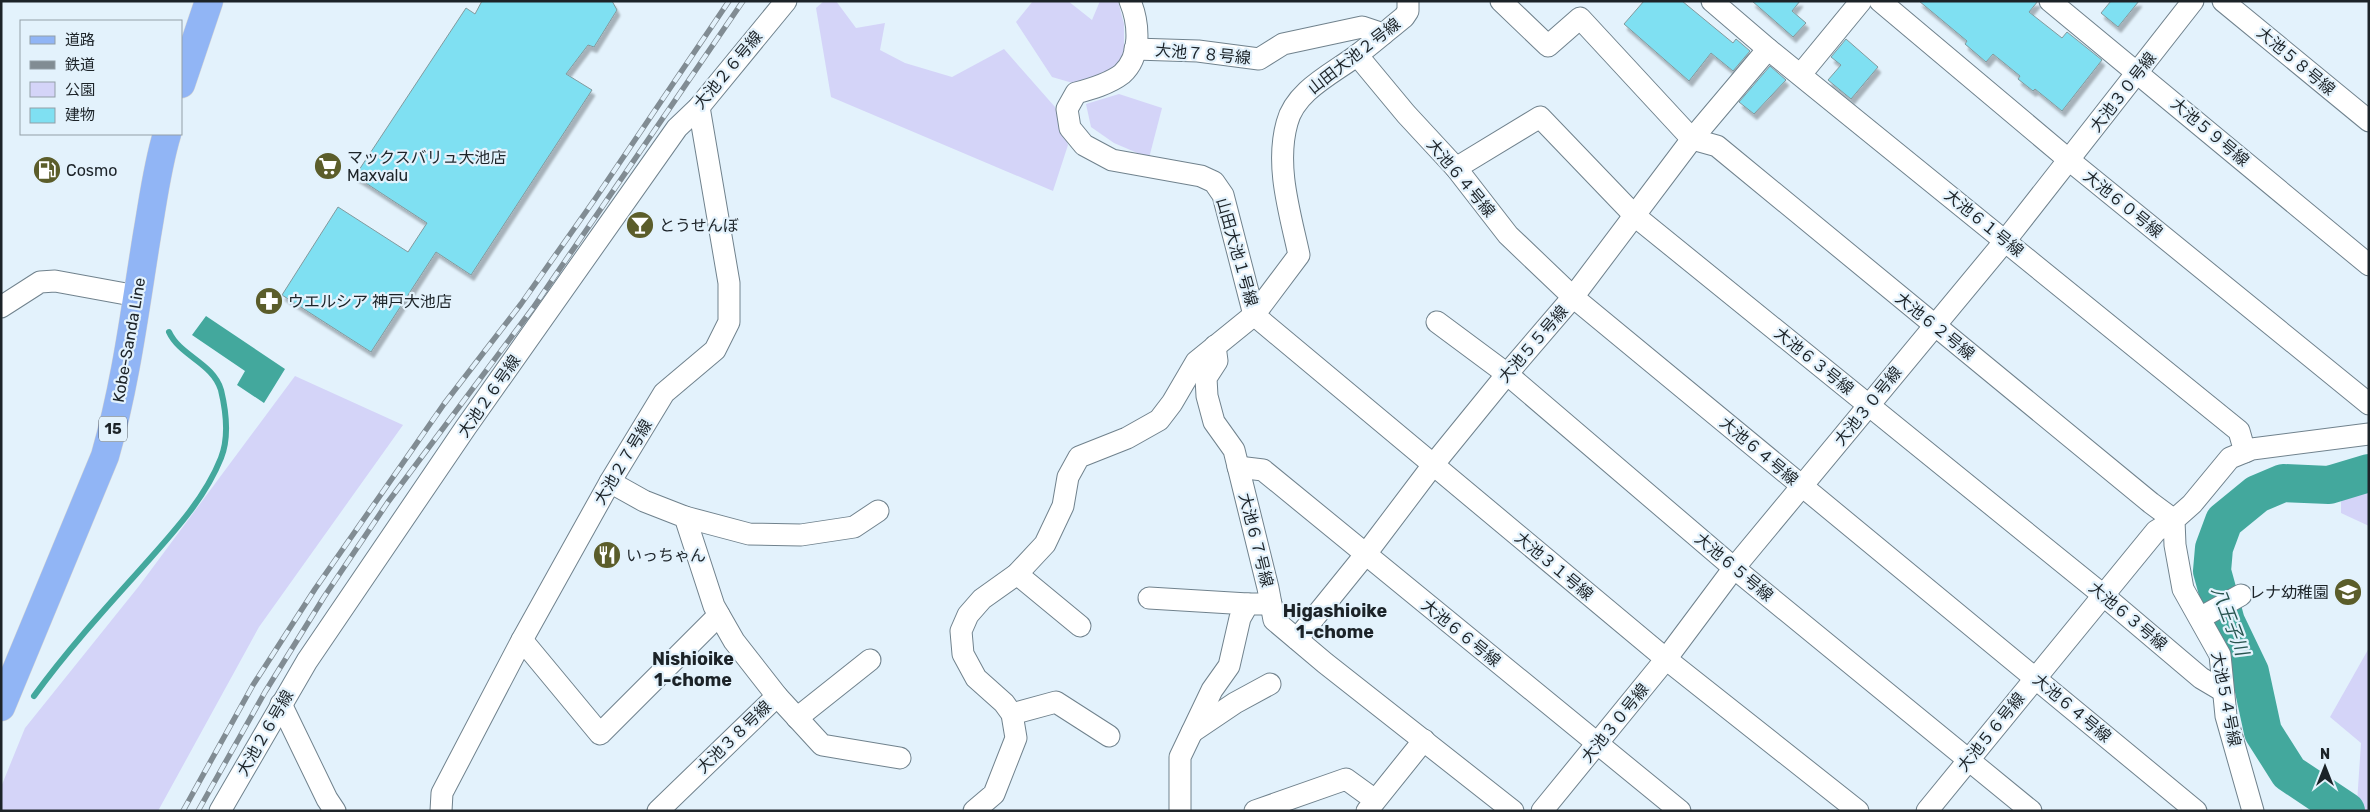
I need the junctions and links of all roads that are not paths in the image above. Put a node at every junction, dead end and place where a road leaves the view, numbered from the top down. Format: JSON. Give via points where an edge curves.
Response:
{"nodes":[{"id":1,"x":209,"y":1,"type":"edge"},
{"id":2,"x":786,"y":1,"type":"edge"},
{"id":3,"x":1130,"y":1,"type":"edge"},
{"id":4,"x":1408,"y":1,"type":"edge"},
{"id":5,"x":1501,"y":1,"type":"edge"},
{"id":6,"x":1712,"y":1,"type":"edge"},
{"id":7,"x":1861,"y":1,"type":"edge"},
{"id":8,"x":1880,"y":1,"type":"edge"},
{"id":9,"x":2050,"y":1,"type":"edge"},
{"id":10,"x":2192,"y":1,"type":"edge"},
{"id":11,"x":2223,"y":1,"type":"edge"},
{"id":12,"x":1383,"y":34,"type":"junction"},
{"id":13,"x":1135,"y":49,"type":"junction"},
{"id":14,"x":1768,"y":49,"type":"junction"},
{"id":15,"x":1357,"y":55,"type":"junction"},
{"id":16,"x":2138,"y":73,"type":"junction"},
{"id":17,"x":1801,"y":74,"type":"junction"},
{"id":18,"x":182,"y":81,"type":"edge"},
{"id":19,"x":699,"y":107,"type":"junction"},
{"id":20,"x":2369,"y":121,"type":"edge"},
{"id":21,"x":167,"y":135,"type":"edge"},
{"id":22,"x":1692,"y":139,"type":"junction"},
{"id":23,"x":2069,"y":160,"type":"junction"},
{"id":24,"x":1456,"y":168,"type":"junction"},
{"id":25,"x":1635,"y":216,"type":"junction"},
{"id":26,"x":2004,"y":240,"type":"junction"},
{"id":27,"x":2369,"y":265,"type":"edge"},
{"id":28,"x":137,"y":296,"type":"junction"},
{"id":29,"x":1573,"y":298,"type":"junction"},
{"id":30,"x":1,"y":307,"type":"edge"},
{"id":31,"x":1254,"y":315,"type":"junction"},
{"id":32,"x":1438,"y":322,"type":"dead end"},
{"id":33,"x":1934,"y":324,"type":"junction"},
{"id":34,"x":1215,"y":346,"type":"junction"},
{"id":35,"x":1507,"y":374,"type":"junction"},
{"id":36,"x":2369,"y":404,"type":"edge"},
{"id":37,"x":1869,"y":406,"type":"junction"},
{"id":38,"x":2369,"y":434,"type":"edge"},
{"id":39,"x":2245,"y":452,"type":"junction"},
{"id":40,"x":1433,"y":465,"type":"junction"},
{"id":41,"x":1238,"y":467,"type":"junction"},
{"id":42,"x":610,"y":482,"type":"junction"},
{"id":43,"x":1800,"y":486,"type":"junction"},
{"id":44,"x":878,"y":511,"type":"dead end"},
{"id":45,"x":685,"y":517,"type":"junction"},
{"id":46,"x":2174,"y":520,"type":"junction"},
{"id":47,"x":1365,"y":555,"type":"junction"},
{"id":48,"x":1734,"y":568,"type":"junction"},
{"id":49,"x":1017,"y":574,"type":"junction"},
{"id":50,"x":2103,"y":595,"type":"junction"},
{"id":51,"x":2241,"y":596,"type":"dead end"},
{"id":52,"x":1149,"y":598,"type":"dead end"},
{"id":53,"x":1248,"y":604,"type":"junction"},
{"id":54,"x":1271,"y":604,"type":"junction"},
{"id":55,"x":719,"y":616,"type":"junction"},
{"id":56,"x":2203,"y":616,"type":"junction"},
{"id":57,"x":1080,"y":626,"type":"dead end"},
{"id":58,"x":1297,"y":639,"type":"junction"},
{"id":59,"x":522,"y":640,"type":"junction"},
{"id":60,"x":1666,"y":659,"type":"junction"},
{"id":61,"x":870,"y":660,"type":"dead end"},
{"id":62,"x":2035,"y":678,"type":"junction"},
{"id":63,"x":1270,"y":684,"type":"dead end"},
{"id":64,"x":2223,"y":691,"type":"junction"},
{"id":65,"x":777,"y":696,"type":"junction"},
{"id":66,"x":281,"y":704,"type":"junction"},
{"id":67,"x":1,"y":708,"type":"edge"},
{"id":68,"x":1012,"y":714,"type":"junction"},
{"id":69,"x":797,"y":718,"type":"junction"},
{"id":70,"x":1191,"y":732,"type":"junction"},
{"id":71,"x":1109,"y":736,"type":"dead end"},
{"id":72,"x":1424,"y":740,"type":"junction"},
{"id":73,"x":1599,"y":744,"type":"junction"},
{"id":74,"x":900,"y":758,"type":"dead end"},
{"id":75,"x":1969,"y":760,"type":"junction"},
{"id":76,"x":1371,"y":805,"type":"edge"},
{"id":77,"x":220,"y":811,"type":"edge"},
{"id":78,"x":335,"y":811,"type":"edge"},
{"id":79,"x":441,"y":811,"type":"edge"},
{"id":80,"x":658,"y":811,"type":"edge"},
{"id":81,"x":974,"y":811,"type":"edge"},
{"id":82,"x":1180,"y":811,"type":"edge"},
{"id":83,"x":1254,"y":811,"type":"edge"},
{"id":84,"x":1513,"y":811,"type":"edge"},
{"id":85,"x":1542,"y":811,"type":"edge"},
{"id":86,"x":1680,"y":811,"type":"edge"},
{"id":87,"x":1858,"y":811,"type":"edge"},
{"id":88,"x":1927,"y":811,"type":"edge"},
{"id":89,"x":2031,"y":811,"type":"edge"},
{"id":90,"x":2196,"y":811,"type":"edge"},
{"id":91,"x":2252,"y":811,"type":"edge"}],
"edges":[{"from":1,"to":18,"type":"main road"},
{"from":2,"to":19,"type":"street","name":"大池２６号線"},
{"from":3,"to":13,"type":"street","name":"山田大池１号線","via":[[1137,36]]},
{"from":4,"to":12,"type":"street","name":"山田大池２号線","via":[[1404,17]]},
{"from":5,"to":22,"type":"street","via":[[1548,46],[1580,18]]},
{"from":6,"to":14,"type":"street","name":"大池６１号線"},
{"from":7,"to":17,"type":"street"},
{"from":8,"to":23,"type":"street","name":"大池６０号線"},
{"from":9,"to":16,"type":"street","name":"大池５９号線"},
{"from":10,"to":16,"type":"street","name":"大池３０号線"},
{"from":11,"to":20,"type":"street","name":"大池５８号線"},
{"from":12,"to":13,"type":"street","name":"大池７８号線","via":[[1362,27],[1283,44],[1259,59],[1198,51]]},
{"from":12,"to":15,"type":"street","name":"山田大池２号線"},
{"from":13,"to":31,"type":"street","name":"山田大池１号線","via":[[1123,73],[1098,87],[1076,93],[1067,109],[1070,128],[1084,145],[1112,160],[1201,176],[1214,182],[1223,194]]},
{"from":14,"to":17,"type":"street","name":"大池６１号線"},
{"from":14,"to":22,"type":"street","name":"大池５５号線"},
{"from":15,"to":24,"type":"street","name":"大池６４号線"},
{"from":15,"to":31,"type":"street","name":"山田大池２号線","via":[[1311,88],[1296,105],[1287,123],[1282,167],[1299,255]]},
{"from":16,"to":23,"type":"street","name":"大池３０号線"},
{"from":16,"to":27,"type":"street","name":"大池５９号線"},
{"from":17,"to":26,"type":"street","name":"大池６１号線"},
{"from":19,"to":42,"type":"street","name":"大池２７号線","via":[[729,283],[729,322],[715,350],[664,393]]},
{"from":19,"to":66,"type":"street","name":"大池２６号線","via":[[677,128],[466,427]]},
{"from":21,"to":28,"type":"main road","name":"Kobe-Sanda Line","number":"15"},
{"from":22,"to":25,"type":"street","name":"大池５５号線"},
{"from":22,"to":33,"type":"street","name":"大池６２号線","via":[[1717,146]]},
{"from":23,"to":26,"type":"street","name":"大池３０号線"},
{"from":23,"to":36,"type":"street","name":"大池６０号線"},
{"from":24,"to":25,"type":"street","name":"大池６３号線","via":[[1540,116]]},
{"from":24,"to":29,"type":"street","name":"大池６４号線","via":[[1508,235]]},
{"from":25,"to":29,"type":"street","name":"大池５５号線"},
{"from":25,"to":37,"type":"street","name":"大池６３号線"},
{"from":26,"to":33,"type":"street","name":"大池３０号線"},
{"from":26,"to":39,"type":"street","name":"大池６１号線","via":[[2238,431]]},
{"from":28,"to":30,"type":"street","via":[[55,281],[40,282]]},
{"from":28,"to":67,"type":"main road","name":"Kobe-Sanda Line","number":"15","via":[[132,340],[105,456]]},
{"from":29,"to":35,"type":"street","name":"大池５５号線"},
{"from":29,"to":43,"type":"street","name":"大池６４号線"},
{"from":31,"to":34,"type":"street","name":"山田大池１号線"},
{"from":31,"to":40,"type":"street","name":"大池３１号線"},
{"from":32,"to":35,"type":"street","name":"大池６５号線"},
{"from":33,"to":37,"type":"street","name":"大池３０号線"},
{"from":33,"to":46,"type":"street","name":"大池６２号線"},
{"from":34,"to":41,"type":"street","name":"大池６７号線","via":[[1217,361],[1206,378],[1207,396],[1214,422],[1234,450]]},
{"from":34,"to":49,"type":"street","name":"山田大池１号線","via":[[1196,362],[1158,420],[1127,438],[1078,457],[1068,477],[1063,506],[1046,544]]},
{"from":35,"to":40,"type":"street","name":"大池５５号線"},
{"from":35,"to":48,"type":"street","name":"大池６５号線"},
{"from":37,"to":43,"type":"street","name":"大池３０号線"},
{"from":37,"to":50,"type":"street","name":"大池６３号線"},
{"from":38,"to":39,"type":"street"},
{"from":39,"to":46,"type":"street","via":[[2230,458],[2192,504]]},
{"from":40,"to":47,"type":"street","name":"大池５５号線"},
{"from":40,"to":60,"type":"street","name":"大池３１号線"},
{"from":41,"to":47,"type":"street","name":"大池６６号線","via":[[1263,470]]},
{"from":41,"to":54,"type":"street","name":"大池６７号線"},
{"from":42,"to":45,"type":"street","via":[[644,501]]},
{"from":42,"to":59,"type":"street","name":"大池２７号線"},
{"from":43,"to":48,"type":"street","name":"大池３０号線"},
{"from":43,"to":62,"type":"street","name":"大池６４号線"},
{"from":44,"to":45,"type":"street","via":[[854,527],[801,535],[749,534]]},
{"from":45,"to":55,"type":"street","name":"大池３８号線"},
{"from":46,"to":50,"type":"street","name":"大池５６号線","via":[[2156,531]]},
{"from":46,"to":56,"type":"street","name":"大池５４号線","via":[[2183,589]]},
{"from":47,"to":58,"type":"street","name":"大池５５号線"},
{"from":47,"to":73,"type":"street","name":"大池６６号線"},
{"from":48,"to":60,"type":"street","name":"大池３０号線"},
{"from":48,"to":75,"type":"street","name":"大池６５号線"},
{"from":49,"to":57,"type":"street"},
{"from":49,"to":68,"type":"street","name":"山田大池１号線","via":[[982,599],[968,615],[961,631],[963,654],[976,678]]},
{"from":50,"to":62,"type":"street","name":"大池５６号線"},
{"from":50,"to":64,"type":"street","name":"大池６３号線","via":[[2201,678]]},
{"from":51,"to":56,"type":"street"},
{"from":52,"to":53,"type":"street"},
{"from":53,"to":54,"type":"street"},
{"from":53,"to":70,"type":"street","via":[[1240,618],[1229,666],[1212,690]]},
{"from":54,"to":58,"type":"street","name":"大池６７号線","via":[[1274,620]]},
{"from":55,"to":59,"type":"street","via":[[600,734]]},
{"from":55,"to":65,"type":"street","name":"大池３８号線","via":[[734,641]]},
{"from":56,"to":64,"type":"street","name":"大池５４号線","via":[[2220,655]]},
{"from":58,"to":72,"type":"street","name":"大池６７号線"},
{"from":59,"to":79,"type":"street","name":"大池２７号線","via":[[442,793]]},
{"from":60,"to":73,"type":"street","name":"大池３０号線"},
{"from":60,"to":87,"type":"street","name":"大池３１号線"},
{"from":61,"to":69,"type":"street"},
{"from":62,"to":75,"type":"street","name":"大池５６号線"},
{"from":62,"to":90,"type":"street","name":"大池６４号線"},
{"from":63,"to":70,"type":"street"},
{"from":64,"to":91,"type":"street","name":"大池５４号線","via":[[2226,716]]},
{"from":65,"to":69,"type":"street"},
{"from":65,"to":80,"type":"street","name":"大池３８号線"},
{"from":66,"to":77,"type":"street","name":"大池２６号線"},
{"from":66,"to":78,"type":"street"},
{"from":68,"to":71,"type":"street","via":[[1056,702]]},
{"from":68,"to":81,"type":"street","via":[[1016,738],[1004,772],[994,794]]},
{"from":69,"to":74,"type":"street","via":[[822,745]]},
{"from":70,"to":82,"type":"street","via":[[1180,757]]},
{"from":72,"to":76,"type":"street"},
{"from":72,"to":84,"type":"street","name":"大池６７号線"},
{"from":73,"to":85,"type":"street","name":"大池３０号線"},
{"from":73,"to":86,"type":"street","name":"大池６６号線"},
{"from":75,"to":88,"type":"street","name":"大池５６号線"},
{"from":75,"to":89,"type":"street","name":"大池６５号線"},
{"from":76,"to":83,"type":"street","via":[[1346,778]]}]}
